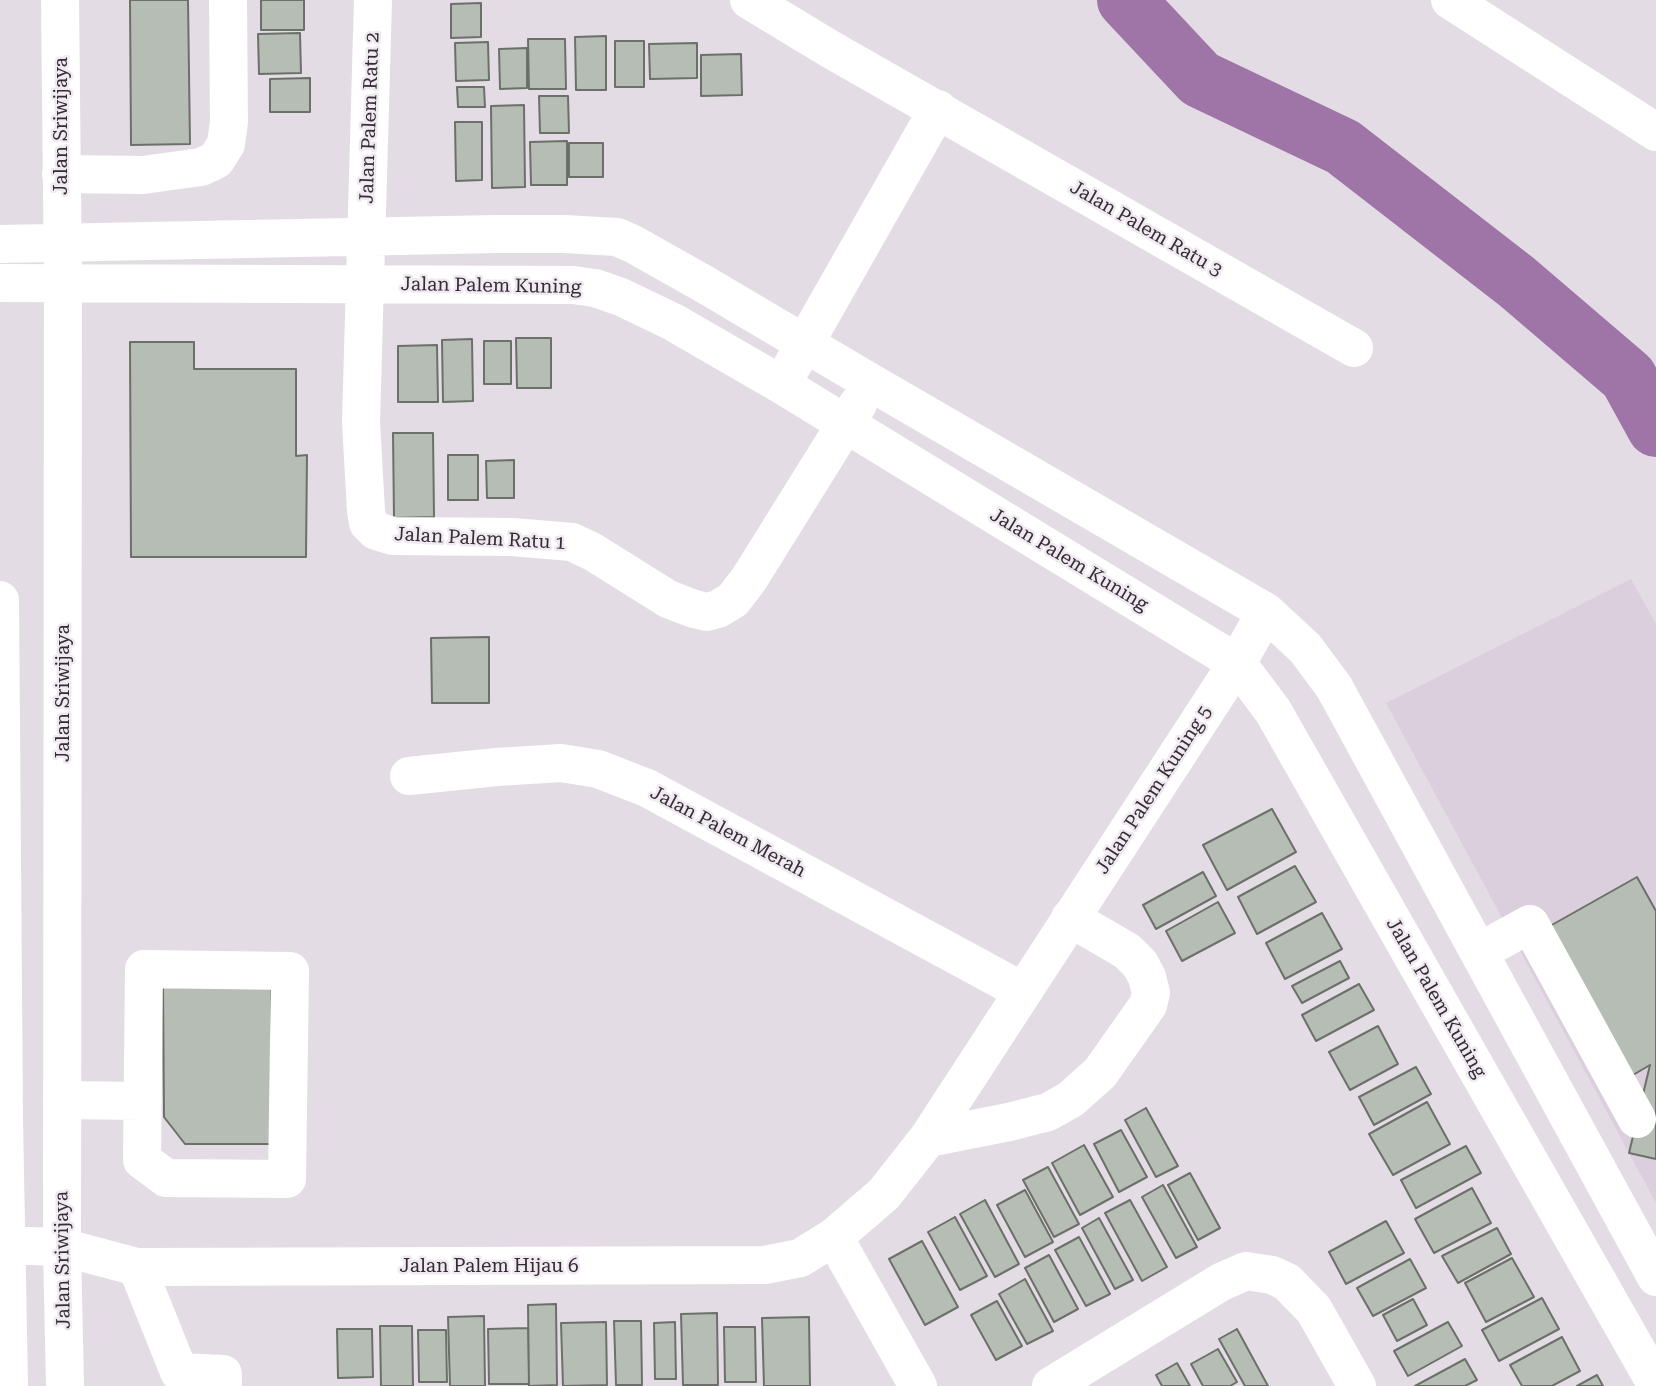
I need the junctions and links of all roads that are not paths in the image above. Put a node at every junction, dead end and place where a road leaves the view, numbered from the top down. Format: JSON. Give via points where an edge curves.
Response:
{"nodes":[{"id":1,"x":60,"y":0,"type":"edge"},
{"id":2,"x":228,"y":0,"type":"edge"},
{"id":3,"x":373,"y":0,"type":"edge"},
{"id":4,"x":749,"y":0,"type":"edge"},
{"id":5,"x":1451,"y":0,"type":"edge"},
{"id":6,"x":938,"y":109,"type":"junction"},
{"id":7,"x":1656,"y":132,"type":"edge"},
{"id":8,"x":61,"y":174,"type":"junction"},
{"id":9,"x":366,"y":236,"type":"junction"},
{"id":10,"x":62,"y":243,"type":"junction"},
{"id":11,"x":0,"y":244,"type":"edge"},
{"id":12,"x":0,"y":283,"type":"edge"},
{"id":13,"x":63,"y":283,"type":"junction"},
{"id":14,"x":366,"y":284,"type":"junction"},
{"id":15,"x":803,"y":343,"type":"junction"},
{"id":16,"x":1354,"y":348,"type":"dead end"},
{"id":17,"x":870,"y":383,"type":"junction"},
{"id":18,"x":782,"y":385,"type":"junction"},
{"id":19,"x":846,"y":425,"type":"junction"},
{"id":20,"x":0,"y":600,"type":"edge"},
{"id":21,"x":1266,"y":612,"type":"junction"},
{"id":22,"x":1237,"y":663,"type":"junction"},
{"id":23,"x":409,"y":776,"type":"dead end"},
{"id":24,"x":1070,"y":918,"type":"junction"},
{"id":25,"x":1479,"y":952,"type":"junction"},
{"id":26,"x":1023,"y":991,"type":"junction"},
{"id":27,"x":62,"y":1100,"type":"junction"},
{"id":28,"x":143,"y":1101,"type":"junction"},
{"id":29,"x":2,"y":1119,"type":"edge"},
{"id":30,"x":1637,"y":1119,"type":"dead end"},
{"id":31,"x":928,"y":1138,"type":"junction"},
{"id":32,"x":834,"y":1237,"type":"junction"},
{"id":33,"x":3,"y":1245,"type":"edge"},
{"id":34,"x":62,"y":1247,"type":"junction"},
{"id":35,"x":137,"y":1267,"type":"junction"},
{"id":36,"x":1656,"y":1277,"type":"edge"},
{"id":37,"x":64,"y":1289,"type":"junction"},
{"id":38,"x":4,"y":1290,"type":"edge"},
{"id":39,"x":1656,"y":1384,"type":"edge"},
{"id":40,"x":9,"y":1386,"type":"edge"},
{"id":41,"x":65,"y":1386,"type":"edge"},
{"id":42,"x":223,"y":1386,"type":"edge"},
{"id":43,"x":918,"y":1386,"type":"edge"},
{"id":44,"x":1051,"y":1386,"type":"edge"},
{"id":45,"x":1357,"y":1386,"type":"edge"}],
"edges":[{"from":1,"to":8,"type":"street","name":"Jalan Sriwijaya"},
{"from":2,"to":8,"type":"street","via":[[229,122],[226,144],[215,160],[201,167],[143,175]]},
{"from":3,"to":9,"type":"street","name":"Jalan Palem Ratu 2"},
{"from":4,"to":6,"type":"street","name":"Jalan Palem Ratu 3"},
{"from":5,"to":7,"type":"street"},
{"from":6,"to":15,"type":"street"},
{"from":6,"to":16,"type":"street","name":"Jalan Palem Ratu 3"},
{"from":8,"to":10,"type":"street","name":"Jalan Sriwijaya"},
{"from":9,"to":10,"type":"street"},
{"from":9,"to":14,"type":"street","name":"Jalan Palem Ratu 2"},
{"from":9,"to":15,"type":"street","via":[[617,237]]},
{"from":10,"to":11,"type":"street"},
{"from":10,"to":13,"type":"street","name":"Jalan Sriwijaya"},
{"from":12,"to":13,"type":"street","name":"Jalan Palem Kuning"},
{"from":13,"to":14,"type":"street","name":"Jalan Palem Kuning"},
{"from":13,"to":27,"type":"street","name":"Jalan Sriwijaya"},
{"from":14,"to":18,"type":"street","name":"Jalan Palem Kuning","via":[[595,288],[673,322]]},
{"from":14,"to":19,"type":"street","name":"Jalan Palem Ratu 1","via":[[361,422],[366,511],[368,523],[376,531],[393,536],[572,542],[668,599],[706,612],[733,600],[749,579]]},
{"from":15,"to":17,"type":"street"},
{"from":15,"to":18,"type":"street"},
{"from":17,"to":19,"type":"street","name":"Jalan Palem Ratu 1"},
{"from":17,"to":21,"type":"street"},
{"from":18,"to":19,"type":"street","name":"Jalan Palem Kuning"},
{"from":19,"to":22,"type":"street","name":"Jalan Palem Kuning"},
{"from":20,"to":29,"type":"street"},
{"from":21,"to":22,"type":"street","name":"Jalan Palem Kuning 5"},
{"from":21,"to":25,"type":"street","via":[[1305,648],[1334,687]]},
{"from":22,"to":24,"type":"street","name":"Jalan Palem Kuning 5"},
{"from":22,"to":39,"type":"street","name":"Jalan Palem Kuning","via":[[1273,711]]},
{"from":23,"to":26,"type":"street","name":"Jalan Palem Merah","via":[[561,763],[598,769],[647,788]]},
{"from":24,"to":26,"type":"street","name":"Jalan Palem Kuning 5"},
{"from":24,"to":31,"type":"street","via":[[1127,951],[1140,964],[1151,993],[1148,1005],[1100,1073],[1071,1099],[1048,1112]]},
{"from":25,"to":30,"type":"street","via":[[1530,924]]},
{"from":25,"to":36,"type":"street"},
{"from":26,"to":31,"type":"street","name":"Jalan Palem Kuning 5"},
{"from":27,"to":28,"type":"street"},
{"from":27,"to":34,"type":"street","name":"Jalan Sriwijaya"},
{"from":28,"to":28,"type":"street","via":[[144,969],[289,971],[287,1180],[166,1178],[142,1160]]},
{"from":29,"to":33,"type":"street"},
{"from":31,"to":32,"type":"street","name":"Jalan Palem Kuning 5","via":[[884,1194]]},
{"from":32,"to":35,"type":"street","name":"Jalan Palem Hijau 6","via":[[800,1258],[765,1265]]},
{"from":32,"to":43,"type":"street"},
{"from":33,"to":34,"type":"street"},
{"from":33,"to":38,"type":"street"},
{"from":34,"to":35,"type":"street"},
{"from":34,"to":37,"type":"street","name":"Jalan Sriwijaya"},
{"from":35,"to":37,"type":"street"},
{"from":35,"to":42,"type":"street","via":[[179,1372],[223,1374]]},
{"from":37,"to":38,"type":"street"},
{"from":37,"to":41,"type":"street","name":"Jalan Sriwijaya"},
{"from":38,"to":40,"type":"street"},
{"from":44,"to":45,"type":"street","via":[[1246,1271],[1287,1282],[1314,1310]]}]}
